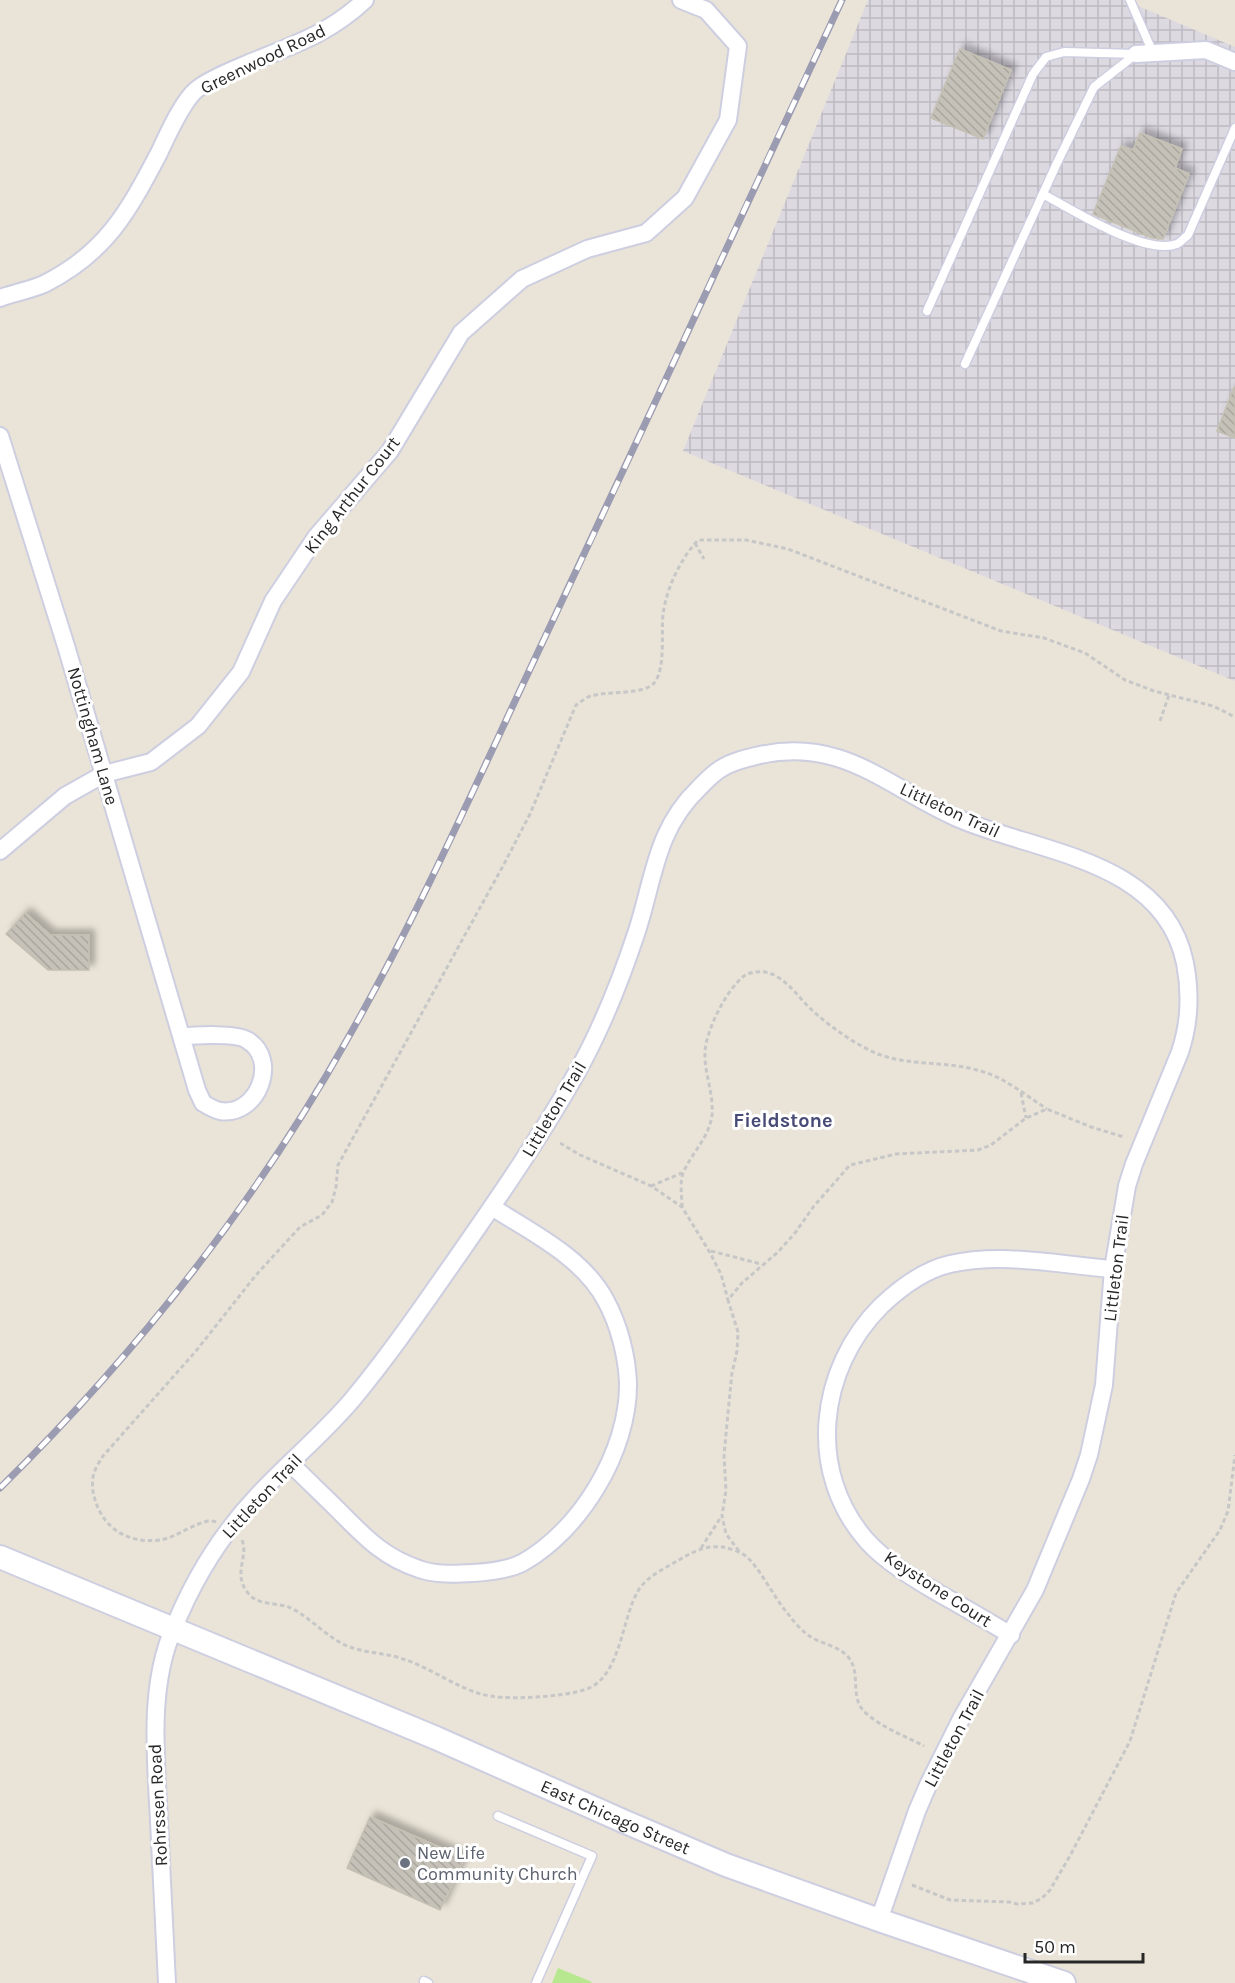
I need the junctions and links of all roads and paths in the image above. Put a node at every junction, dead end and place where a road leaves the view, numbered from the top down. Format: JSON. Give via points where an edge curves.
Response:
{"nodes":[{"id":1,"x":364,"y":0,"type":"edge"},
{"id":2,"x":681,"y":0,"type":"edge"},
{"id":3,"x":1130,"y":0,"type":"edge"},
{"id":4,"x":1153,"y":53,"type":"junction"},
{"id":5,"x":1136,"y":54,"type":"junction"},
{"id":6,"x":1235,"y":62,"type":"edge"},
{"id":7,"x":1235,"y":128,"type":"edge"},
{"id":8,"x":1042,"y":194,"type":"junction"},
{"id":9,"x":0,"y":298,"type":"edge"},
{"id":10,"x":927,"y":311,"type":"dead end"},
{"id":11,"x":965,"y":364,"type":"dead end"},
{"id":12,"x":0,"y":436,"type":"edge"},
{"id":13,"x":695,"y":543,"type":"junction"},
{"id":14,"x":704,"y":559,"type":"dead end"},
{"id":15,"x":1169,"y":695,"type":"junction"},
{"id":16,"x":1235,"y":717,"type":"edge"},
{"id":17,"x":1160,"y":721,"type":"dead end"},
{"id":18,"x":104,"y":774,"type":"junction"},
{"id":19,"x":0,"y":851,"type":"edge"},
{"id":20,"x":182,"y":1037,"type":"junction"},
{"id":21,"x":1020,"y":1092,"type":"junction"},
{"id":22,"x":1047,"y":1110,"type":"junction"},
{"id":23,"x":1026,"y":1118,"type":"junction"},
{"id":24,"x":1124,"y":1137,"type":"dead end"},
{"id":25,"x":560,"y":1143,"type":"dead end"},
{"id":26,"x":682,"y":1173,"type":"junction"},
{"id":27,"x":651,"y":1186,"type":"junction"},
{"id":28,"x":492,"y":1207,"type":"junction"},
{"id":29,"x":682,"y":1207,"type":"junction"},
{"id":30,"x":710,"y":1251,"type":"junction"},
{"id":31,"x":761,"y":1264,"type":"junction"},
{"id":32,"x":1113,"y":1269,"type":"junction"},
{"id":33,"x":728,"y":1300,"type":"junction"},
{"id":34,"x":1235,"y":1455,"type":"edge"},
{"id":35,"x":291,"y":1464,"type":"junction"},
{"id":36,"x":722,"y":1516,"type":"junction"},
{"id":37,"x":218,"y":1523,"type":"dead end"},
{"id":38,"x":237,"y":1535,"type":"dead end"},
{"id":39,"x":701,"y":1548,"type":"junction"},
{"id":40,"x":740,"y":1553,"type":"junction"},
{"id":41,"x":1,"y":1558,"type":"edge"},
{"id":42,"x":173,"y":1629,"type":"junction"},
{"id":43,"x":1011,"y":1635,"type":"junction"},
{"id":44,"x":924,"y":1746,"type":"dead end"},
{"id":45,"x":498,"y":1816,"type":"dead end"},
{"id":46,"x":912,"y":1885,"type":"dead end"},
{"id":47,"x":879,"y":1920,"type":"junction"},
{"id":48,"x":167,"y":1983,"type":"edge"},
{"id":49,"x":536,"y":1983,"type":"edge"},
{"id":50,"x":1064,"y":1983,"type":"edge"}],
"edges":[{"from":1,"to":9,"type":"street","name":"Greenwood Road","via":[[310,39],[195,90],[130,207],[102,243],[73,267],[42,285]]},
{"from":2,"to":18,"type":"street","name":"King Arthur Court","via":[[706,10],[738,46],[728,120],[685,198],[646,233],[587,249],[522,279],[461,333],[390,451],[315,537],[273,601],[241,672],[198,726],[151,762]]},
{"from":3,"to":4,"type":"lane"},
{"from":4,"to":5,"type":"street"},
{"from":4,"to":6,"type":"street","via":[[1206,50]]},
{"from":5,"to":8,"type":"lane","via":[[1094,87]]},
{"from":5,"to":10,"type":"lane","via":[[1064,52],[1046,57],[1034,74]]},
{"from":7,"to":8,"type":"lane","via":[[1188,235],[1179,243],[1146,244],[1128,238]]},
{"from":8,"to":11,"type":"lane"},
{"from":12,"to":18,"type":"street","name":"Nottingham Lane"},
{"from":13,"to":14,"type":"path"},
{"from":13,"to":15,"type":"path","via":[[746,540],[788,549],[1001,631],[1044,638],[1085,653],[1125,680]]},
{"from":13,"to":37,"type":"path","via":[[679,566],[664,605],[661,657],[653,684],[642,690],[589,696],[576,705],[530,814],[338,1165],[332,1202],[322,1215],[300,1227],[256,1275],[196,1351],[103,1456],[93,1474],[98,1510],[109,1527],[126,1536],[162,1540],[205,1521]]},
{"from":15,"to":16,"type":"path","via":[[1213,706]]},
{"from":15,"to":17,"type":"path"},
{"from":18,"to":19,"type":"street","name":"King Arthur Court","via":[[65,796]]},
{"from":18,"to":20,"type":"street","name":"Nottingham Lane"},
{"from":20,"to":20,"type":"street","name":"Nottingham Lane","via":[[246,1038],[260,1052],[264,1068],[253,1098],[242,1108],[221,1111],[203,1103]]},
{"from":21,"to":22,"type":"path"},
{"from":21,"to":23,"type":"path"},
{"from":21,"to":26,"type":"path","via":[[974,1069],[880,1054],[858,1044],[815,1013],[779,978],[753,972],[734,985],[710,1033],[705,1051],[712,1115],[699,1148]]},
{"from":22,"to":23,"type":"path"},
{"from":22,"to":24,"type":"path"},
{"from":23,"to":31,"type":"path","via":[[991,1145],[978,1150],[896,1154],[850,1165],[778,1252]]},
{"from":25,"to":27,"type":"path"},
{"from":26,"to":27,"type":"path"},
{"from":26,"to":29,"type":"path"},
{"from":27,"to":29,"type":"path"},
{"from":28,"to":32,"type":"street","name":"Littleton Trail","via":[[543,1132],[604,1018],[640,921],[662,840],[675,814],[727,764],[771,753],[804,751],[862,766],[961,820],[1074,856],[1115,874],[1138,889],[1170,925],[1181,945],[1190,1006],[1185,1036],[1127,1186]]},
{"from":28,"to":35,"type":"street","name":"Littleton Trail","via":[[395,1346],[350,1402]]},
{"from":28,"to":35,"type":"street","via":[[580,1267],[605,1299],[616,1323],[628,1383],[626,1413],[606,1470],[577,1516],[547,1546],[520,1564],[490,1572],[458,1574],[421,1570],[371,1544]]},
{"from":29,"to":30,"type":"path"},
{"from":30,"to":31,"type":"path"},
{"from":30,"to":33,"type":"path"},
{"from":31,"to":33,"type":"path"},
{"from":32,"to":43,"type":"street","name":"Littleton Trail","via":[[1104,1385],[1089,1455],[1035,1590]]},
{"from":32,"to":43,"type":"street","name":"Keystone Court","via":[[981,1260],[949,1264],[921,1275],[874,1313],[844,1355],[836,1378],[826,1438],[835,1487],[847,1514],[867,1541],[912,1577]]},
{"from":33,"to":36,"type":"path","via":[[738,1332],[724,1456],[726,1490]]},
{"from":34,"to":46,"type":"path","via":[[1228,1512],[1176,1593],[1130,1741],[1050,1890],[1033,1903],[1017,1904],[950,1900]]},
{"from":35,"to":42,"type":"street","name":"Littleton Trail","via":[[228,1529],[208,1559]]},
{"from":36,"to":39,"type":"path"},
{"from":36,"to":40,"type":"path","via":[[726,1534]]},
{"from":38,"to":39,"type":"path","via":[[245,1547],[240,1577],[247,1593],[257,1600],[292,1609],[341,1644],[400,1658],[481,1694],[507,1698],[585,1690],[603,1678],[614,1661],[638,1590],[661,1571]]},
{"from":39,"to":40,"type":"path","via":[[719,1547]]},
{"from":40,"to":44,"type":"path","via":[[747,1556],[788,1615],[809,1636],[849,1658],[855,1674],[855,1698],[865,1714]]},
{"from":41,"to":42,"type":"main road","name":"East Chicago Street"},
{"from":42,"to":47,"type":"main road","name":"East Chicago Street","via":[[726,1865]]},
{"from":42,"to":48,"type":"street","name":"Rohrssen Road","via":[[163,1657],[155,1730]]},
{"from":43,"to":47,"type":"street","name":"Littleton Trail","via":[[961,1719],[929,1783]]},
{"from":45,"to":49,"type":"lane","via":[[592,1856]]},
{"from":47,"to":50,"type":"main road","name":"East Chicago Street"}]}
